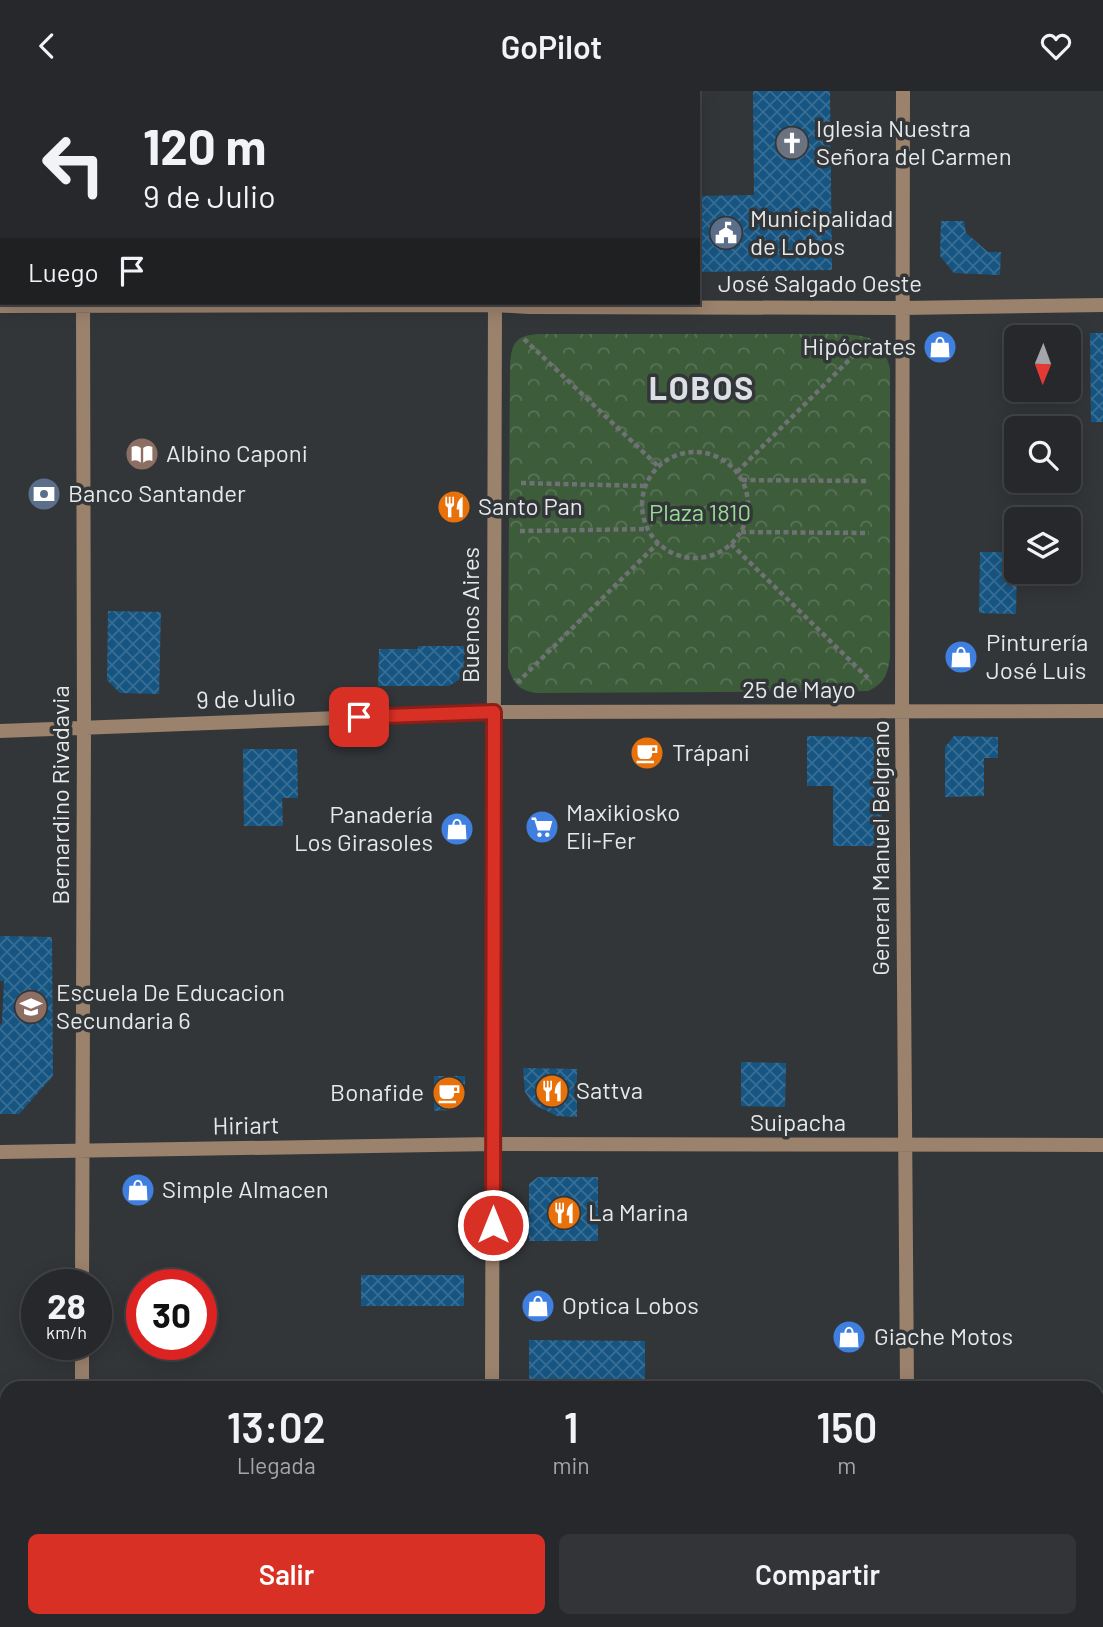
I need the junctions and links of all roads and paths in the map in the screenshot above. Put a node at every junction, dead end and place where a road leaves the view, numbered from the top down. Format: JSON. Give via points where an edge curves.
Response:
{"nodes":[{"id":1,"x":903,"y":91,"type":"edge"},
{"id":2,"x":83,"y":305,"type":"edge"},
{"id":3,"x":495,"y":305,"type":"edge"},
{"id":4,"x":506,"y":305,"type":"edge"},
{"id":5,"x":1103,"y":305,"type":"edge"},
{"id":6,"x":0,"y":306,"type":"edge"},
{"id":7,"x":902,"y":308,"type":"junction"},
{"id":8,"x":524,"y":339,"type":"dead end"},
{"id":9,"x":870,"y":339,"type":"dead end"},
{"id":10,"x":659,"y":467,"type":"junction"},
{"id":11,"x":737,"y":472,"type":"junction"},
{"id":12,"x":741,"y":480,"type":"junction"},
{"id":13,"x":869,"y":481,"type":"dead end"},
{"id":14,"x":521,"y":483,"type":"dead end"},
{"id":15,"x":646,"y":486,"type":"junction"},
{"id":16,"x":648,"y":529,"type":"junction"},
{"id":17,"x":520,"y":531,"type":"dead end"},
{"id":18,"x":741,"y":532,"type":"junction"},
{"id":19,"x":869,"y":533,"type":"dead end"},
{"id":20,"x":658,"y":543,"type":"junction"},
{"id":21,"x":731,"y":544,"type":"junction"},
{"id":22,"x":868,"y":678,"type":"dead end"},
{"id":23,"x":517,"y":683,"type":"dead end"},
{"id":24,"x":902,"y":711,"type":"junction"},
{"id":25,"x":1103,"y":711,"type":"edge"},
{"id":26,"x":494,"y":712,"type":"junction"},
{"id":27,"x":84,"y":729,"type":"junction"},
{"id":28,"x":0,"y":731,"type":"edge"},
{"id":29,"x":493,"y":1144,"type":"junction"},
{"id":30,"x":1103,"y":1145,"type":"edge"},
{"id":31,"x":906,"y":1146,"type":"junction"},
{"id":32,"x":0,"y":1151,"type":"edge"},
{"id":33,"x":81,"y":1152,"type":"junction"},
{"id":34,"x":82,"y":1269,"type":"edge"},
{"id":35,"x":82,"y":1360,"type":"edge"},
{"id":36,"x":82,"y":1381,"type":"edge"},
{"id":37,"x":492,"y":1381,"type":"edge"},
{"id":38,"x":907,"y":1381,"type":"edge"}],
"edges":[{"from":1,"to":7,"type":"street","name":"General Manuel Belgrano"},
{"from":2,"to":6,"type":"street","name":"José Salgado Oeste"},
{"from":2,"to":27,"type":"street","name":"Bernardino Rivadavia"},
{"from":3,"to":26,"type":"street","name":"Buenos Aires"},
{"from":4,"to":7,"type":"street","name":"José Salgado Oeste"},
{"from":5,"to":7,"type":"street","name":"José Salgado Oeste"},
{"from":7,"to":24,"type":"street","name":"General Manuel Belgrano"},
{"from":8,"to":10,"type":"path"},
{"from":9,"to":11,"type":"path"},
{"from":10,"to":11,"type":"path","via":[[690,453],[723,460]]},
{"from":10,"to":15,"type":"path"},
{"from":11,"to":12,"type":"path"},
{"from":12,"to":13,"type":"path"},
{"from":12,"to":18,"type":"path","via":[[748,501]]},
{"from":14,"to":15,"type":"path"},
{"from":15,"to":16,"type":"path","via":[[643,513]]},
{"from":16,"to":17,"type":"path"},
{"from":16,"to":20,"type":"path"},
{"from":18,"to":19,"type":"path"},
{"from":18,"to":21,"type":"path"},
{"from":20,"to":21,"type":"path","via":[[671,552],[702,558]]},
{"from":20,"to":23,"type":"path"},
{"from":21,"to":22,"type":"path"},
{"from":24,"to":25,"type":"street","name":"25 de Mayo"},
{"from":24,"to":26,"type":"street","name":"25 de Mayo"},
{"from":24,"to":31,"type":"street","name":"General Manuel Belgrano"},
{"from":26,"to":27,"type":"street","name":"9 de Julio"},
{"from":26,"to":29,"type":"street","name":"Buenos Aires"},
{"from":27,"to":28,"type":"street","name":"9 de Julio"},
{"from":27,"to":33,"type":"street","name":"Bernardino Rivadavia"},
{"from":29,"to":31,"type":"street","name":"Suipacha"},
{"from":29,"to":33,"type":"street","name":"Hiriart"},
{"from":29,"to":37,"type":"street","name":"Buenos Aires"},
{"from":30,"to":31,"type":"street","name":"Suipacha"},
{"from":31,"to":38,"type":"street","name":"General Manuel Belgrano"},
{"from":32,"to":33,"type":"street","name":"Hiriart"},
{"from":33,"to":34,"type":"street","name":"Bernardino Rivadavia"},
{"from":35,"to":36,"type":"street"}]}
